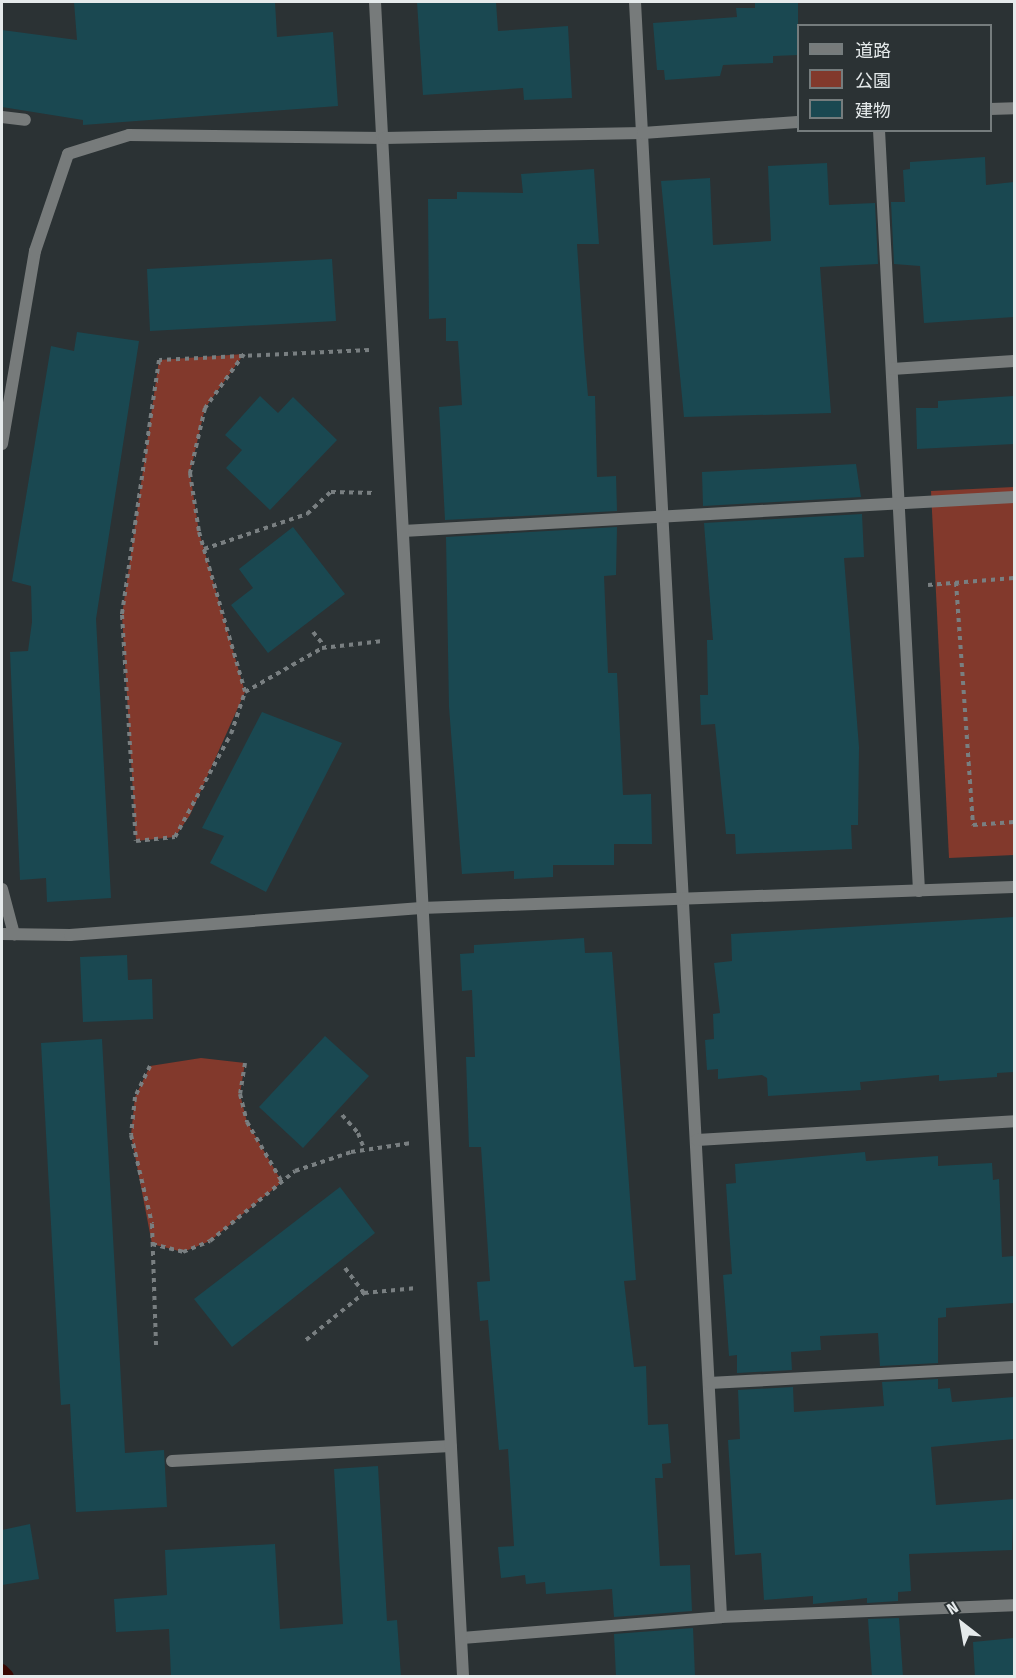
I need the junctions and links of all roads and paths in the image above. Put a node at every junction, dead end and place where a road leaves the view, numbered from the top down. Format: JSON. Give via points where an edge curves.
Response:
{"nodes":[{"id":1,"x":375,"y":2,"type":"edge"},
{"id":2,"x":635,"y":2,"type":"edge"},
{"id":3,"x":1014,"y":108,"type":"edge"},
{"id":4,"x":992,"y":109,"type":"edge"},
{"id":5,"x":2,"y":117,"type":"edge"},
{"id":6,"x":25,"y":120,"type":"dead end"},
{"id":7,"x":797,"y":122,"type":"edge"},
{"id":8,"x":879,"y":132,"type":"edge"},
{"id":9,"x":643,"y":133,"type":"junction"},
{"id":10,"x":384,"y":138,"type":"junction"},
{"id":11,"x":394,"y":350,"type":"junction"},
{"id":12,"x":244,"y":354,"type":"junction"},
{"id":13,"x":1014,"y":361,"type":"edge"},
{"id":14,"x":892,"y":369,"type":"junction"},
{"id":15,"x":2,"y":444,"type":"edge"},
{"id":16,"x":401,"y":493,"type":"junction"},
{"id":17,"x":1014,"y":497,"type":"edge"},
{"id":18,"x":899,"y":503,"type":"junction"},
{"id":19,"x":663,"y":514,"type":"junction"},
{"id":20,"x":402,"y":531,"type":"junction"},
{"id":21,"x":204,"y":549,"type":"junction"},
{"id":22,"x":1014,"y":578,"type":"edge"},
{"id":23,"x":313,"y":632,"type":"dead end"},
{"id":24,"x":408,"y":638,"type":"junction"},
{"id":25,"x":325,"y":647,"type":"junction"},
{"id":26,"x":245,"y":692,"type":"junction"},
{"id":27,"x":1014,"y":822,"type":"edge"},
{"id":28,"x":1014,"y":887,"type":"edge"},
{"id":29,"x":2,"y":889,"type":"edge"},
{"id":30,"x":919,"y":891,"type":"junction"},
{"id":31,"x":685,"y":901,"type":"junction"},
{"id":32,"x":421,"y":908,"type":"junction"},
{"id":33,"x":8,"y":934,"type":"edge"},
{"id":34,"x":245,"y":1064,"type":"dead end"},
{"id":35,"x":150,"y":1066,"type":"dead end"},
{"id":36,"x":342,"y":1115,"type":"dead end"},
{"id":37,"x":1014,"y":1121,"type":"edge"},
{"id":38,"x":697,"y":1140,"type":"junction"},
{"id":39,"x":434,"y":1141,"type":"junction"},
{"id":40,"x":364,"y":1149,"type":"junction"},
{"id":41,"x":282,"y":1182,"type":"junction"},
{"id":42,"x":152,"y":1244,"type":"junction"},
{"id":43,"x":345,"y":1268,"type":"dead end"},
{"id":44,"x":442,"y":1286,"type":"junction"},
{"id":45,"x":364,"y":1293,"type":"junction"},
{"id":46,"x":306,"y":1340,"type":"dead end"},
{"id":47,"x":156,"y":1346,"type":"dead end"},
{"id":48,"x":1014,"y":1367,"type":"edge"},
{"id":49,"x":709,"y":1383,"type":"junction"},
{"id":50,"x":451,"y":1446,"type":"junction"},
{"id":51,"x":172,"y":1461,"type":"dead end"},
{"id":52,"x":1014,"y":1605,"type":"edge"},
{"id":53,"x":721,"y":1617,"type":"junction"},
{"id":54,"x":462,"y":1638,"type":"junction"},
{"id":55,"x":463,"y":1677,"type":"edge"}],
"edges":[{"from":1,"to":10,"type":"street"},
{"from":2,"to":9,"type":"street"},
{"from":3,"to":4,"type":"street"},
{"from":5,"to":6,"type":"street"},
{"from":7,"to":9,"type":"street"},
{"from":8,"to":14,"type":"street"},
{"from":9,"to":10,"type":"street"},
{"from":9,"to":19,"type":"street"},
{"from":10,"to":11,"type":"street"},
{"from":10,"to":15,"type":"street","via":[[129,135],[68,154],[35,251]]},
{"from":11,"to":12,"type":"path"},
{"from":11,"to":16,"type":"street"},
{"from":12,"to":21,"type":"path","via":[[206,408],[190,473]]},
{"from":12,"to":26,"type":"path","via":[[159,360],[122,615],[136,841],[175,837],[231,734]]},
{"from":13,"to":14,"type":"street"},
{"from":14,"to":18,"type":"street"},
{"from":16,"to":20,"type":"street"},
{"from":16,"to":21,"type":"path","via":[[330,492],[307,514]]},
{"from":17,"to":18,"type":"street"},
{"from":18,"to":19,"type":"street"},
{"from":18,"to":30,"type":"street"},
{"from":19,"to":20,"type":"street"},
{"from":19,"to":31,"type":"street"},
{"from":20,"to":24,"type":"street"},
{"from":21,"to":26,"type":"path"},
{"from":22,"to":27,"type":"path","via":[[956,582],[973,825]]},
{"from":23,"to":25,"type":"path"},
{"from":24,"to":25,"type":"path"},
{"from":24,"to":32,"type":"street"},
{"from":25,"to":26,"type":"path"},
{"from":28,"to":30,"type":"street"},
{"from":29,"to":33,"type":"street"},
{"from":30,"to":31,"type":"street"},
{"from":31,"to":32,"type":"street"},
{"from":31,"to":38,"type":"street"},
{"from":32,"to":33,"type":"street","via":[[70,935]]},
{"from":32,"to":39,"type":"street"},
{"from":34,"to":41,"type":"path","via":[[240,1094],[247,1122]]},
{"from":35,"to":42,"type":"path","via":[[135,1097],[131,1135]]},
{"from":36,"to":40,"type":"path","via":[[358,1133]]},
{"from":37,"to":38,"type":"street"},
{"from":38,"to":49,"type":"street"},
{"from":39,"to":40,"type":"path"},
{"from":39,"to":44,"type":"street"},
{"from":40,"to":41,"type":"path","via":[[295,1171]]},
{"from":41,"to":42,"type":"path","via":[[210,1241],[183,1252]]},
{"from":42,"to":47,"type":"path"},
{"from":43,"to":45,"type":"path"},
{"from":44,"to":45,"type":"path"},
{"from":44,"to":50,"type":"street"},
{"from":45,"to":46,"type":"path"},
{"from":48,"to":49,"type":"street"},
{"from":49,"to":53,"type":"street"},
{"from":50,"to":51,"type":"street"},
{"from":50,"to":54,"type":"street"},
{"from":52,"to":53,"type":"street"},
{"from":53,"to":54,"type":"street"},
{"from":54,"to":55,"type":"street"}]}
